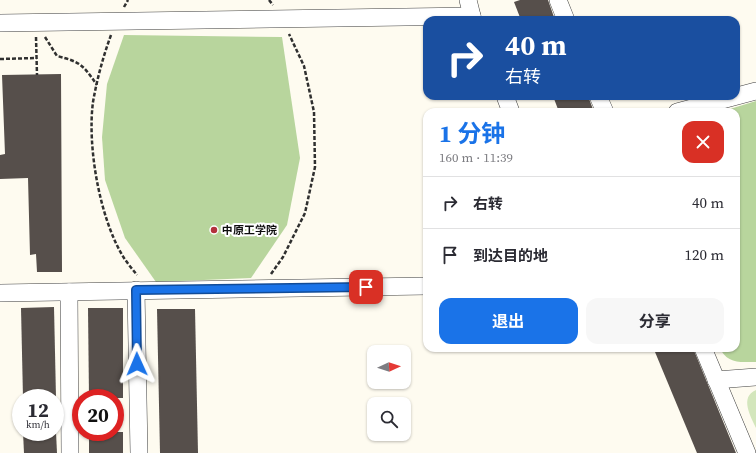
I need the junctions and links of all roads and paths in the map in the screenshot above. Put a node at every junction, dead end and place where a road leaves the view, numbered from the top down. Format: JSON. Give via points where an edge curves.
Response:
{"nodes":[{"id":1,"x":128,"y":0,"type":"edge"},
{"id":2,"x":269,"y":0,"type":"edge"},
{"id":3,"x":558,"y":0,"type":"edge"},
{"id":4,"x":471,"y":12,"type":"edge"},
{"id":5,"x":564,"y":16,"type":"edge"},
{"id":6,"x":282,"y":19,"type":"junction"},
{"id":7,"x":116,"y":22,"type":"junction"},
{"id":8,"x":0,"y":23,"type":"edge"},
{"id":9,"x":36,"y":23,"type":"junction"},
{"id":10,"x":37,"y":58,"type":"junction"},
{"id":11,"x":0,"y":59,"type":"edge"},
{"id":12,"x":37,"y":75,"type":"dead end"},
{"id":13,"x":97,"y":85,"type":"junction"},
{"id":14,"x":756,"y":91,"type":"edge"},
{"id":15,"x":740,"y":95,"type":"edge"},
{"id":16,"x":722,"y":100,"type":"edge"},
{"id":17,"x":692,"y":108,"type":"edge"},
{"id":18,"x":423,"y":286,"type":"edge"},
{"id":19,"x":260,"y":289,"type":"junction"},
{"id":20,"x":143,"y":290,"type":"junction"},
{"id":21,"x":69,"y":292,"type":"junction"},
{"id":22,"x":0,"y":293,"type":"edge"},
{"id":23,"x":705,"y":352,"type":"edge"},
{"id":24,"x":756,"y":377,"type":"edge"},
{"id":25,"x":716,"y":380,"type":"junction"},
{"id":26,"x":70,"y":453,"type":"edge"},
{"id":27,"x":139,"y":453,"type":"edge"},
{"id":28,"x":747,"y":453,"type":"edge"}],
"edges":[{"from":1,"to":7,"type":"path"},
{"from":2,"to":6,"type":"path"},
{"from":3,"to":5,"type":"lane"},
{"from":4,"to":6,"type":"lane"},
{"from":6,"to":7,"type":"lane"},
{"from":6,"to":19,"type":"path","via":[[304,66],[314,112],[315,167],[305,213],[283,257]]},
{"from":7,"to":9,"type":"lane"},
{"from":7,"to":13,"type":"path","via":[[102,61]]},
{"from":8,"to":9,"type":"lane"},
{"from":9,"to":10,"type":"path"},
{"from":9,"to":13,"type":"path","via":[[58,56],[85,67]]},
{"from":10,"to":11,"type":"path"},
{"from":10,"to":12,"type":"path"},
{"from":13,"to":20,"type":"path","via":[[93,104],[92,147],[103,208],[107,223],[124,258]]},
{"from":14,"to":15,"type":"lane"},
{"from":16,"to":17,"type":"lane"},
{"from":18,"to":19,"type":"lane"},
{"from":19,"to":20,"type":"lane"},
{"from":20,"to":21,"type":"lane"},
{"from":20,"to":27,"type":"lane"},
{"from":21,"to":22,"type":"lane"},
{"from":21,"to":26,"type":"lane"},
{"from":23,"to":25,"type":"lane"},
{"from":24,"to":25,"type":"lane"},
{"from":25,"to":28,"type":"lane"}]}
